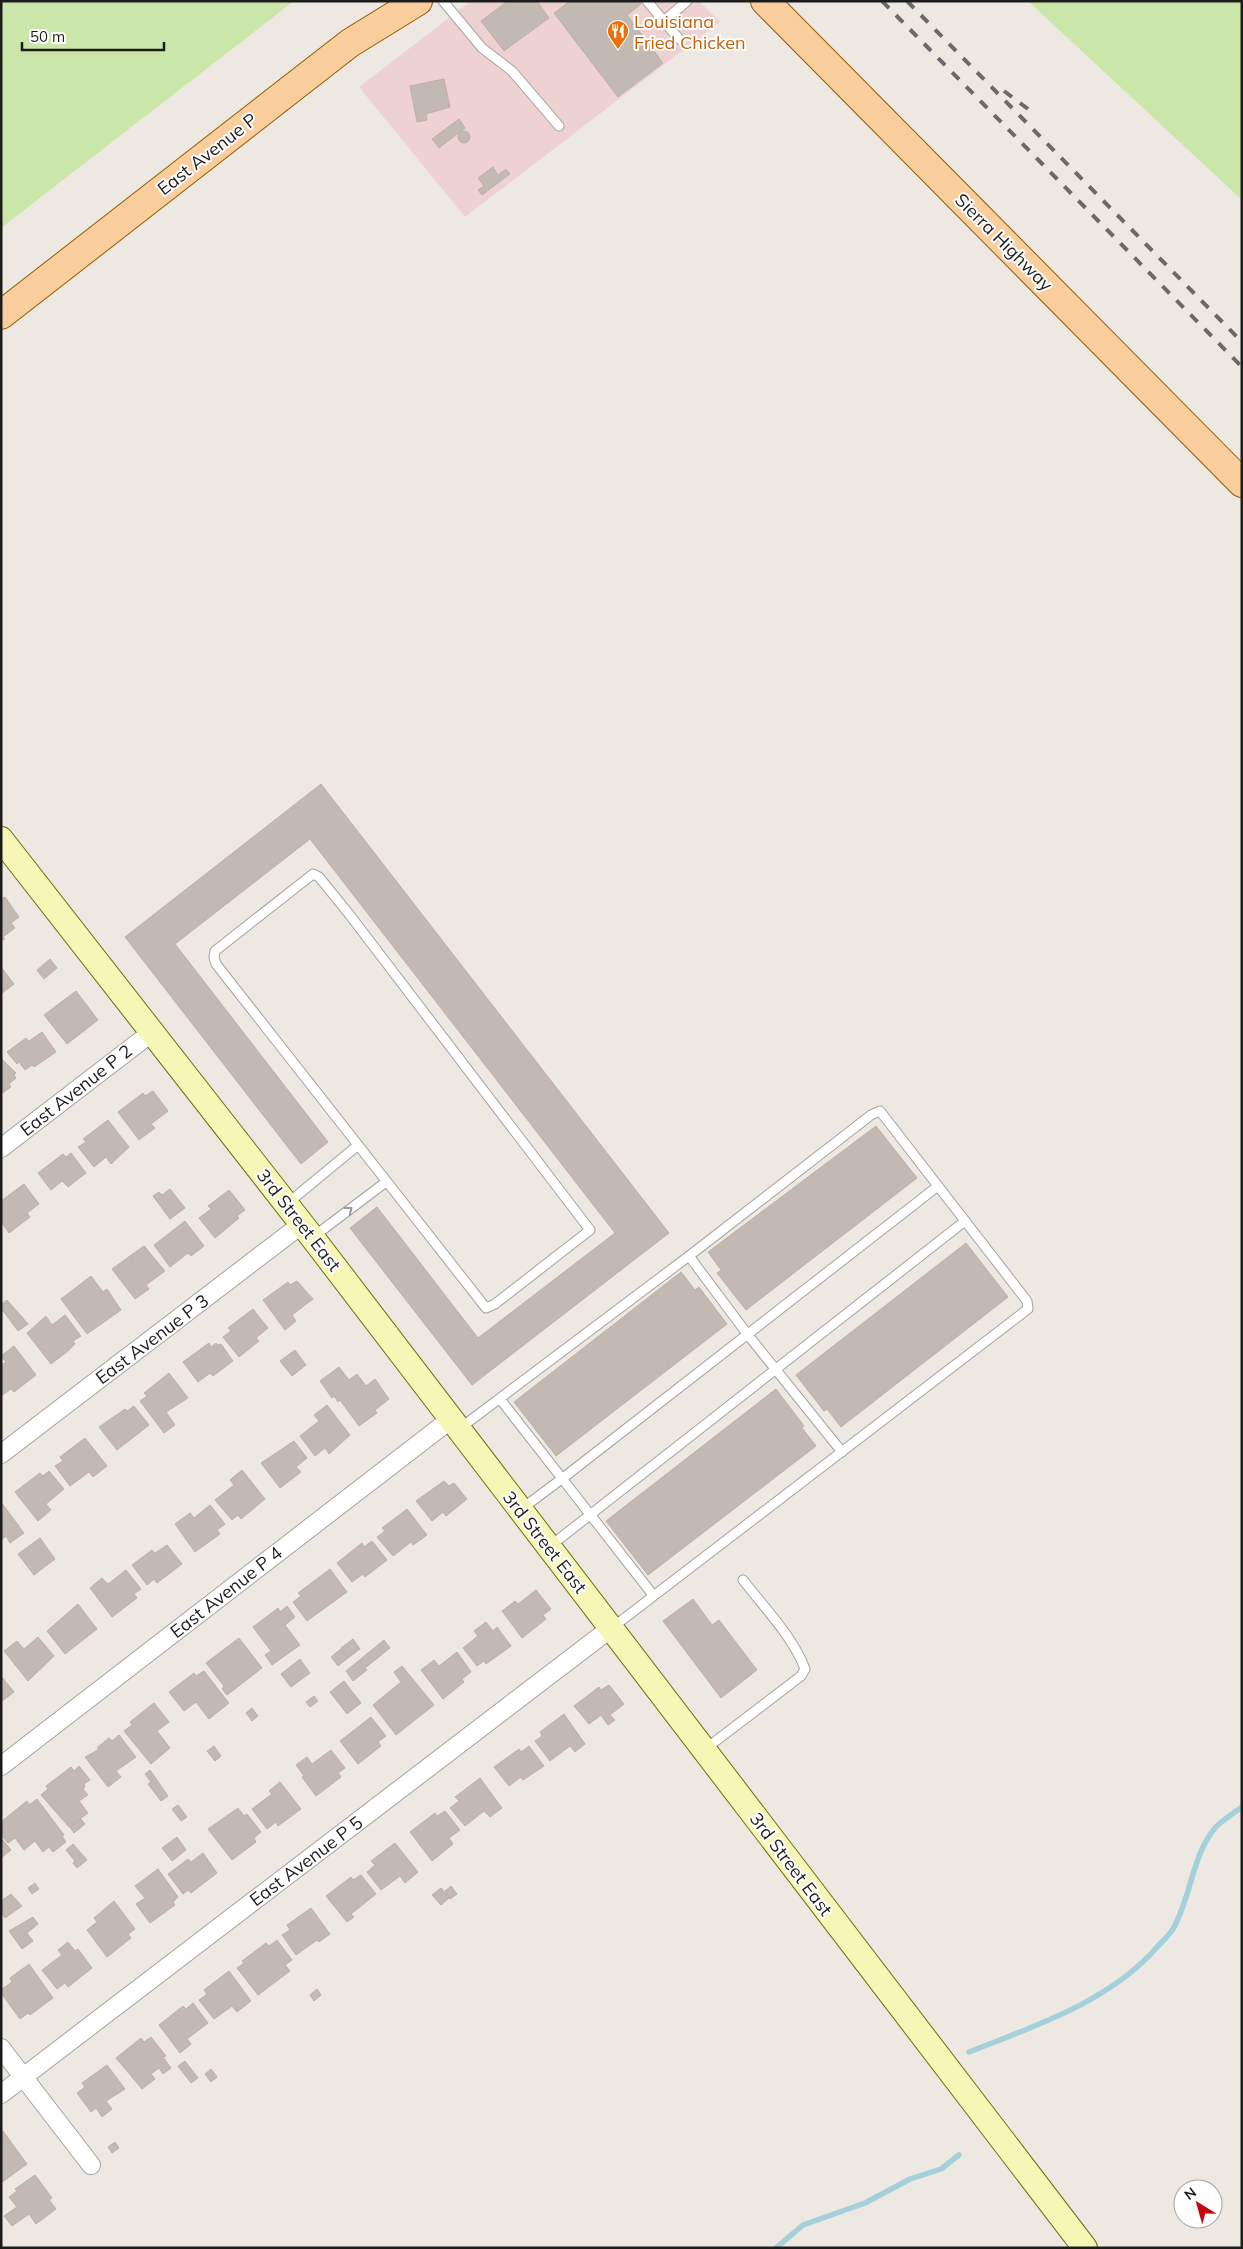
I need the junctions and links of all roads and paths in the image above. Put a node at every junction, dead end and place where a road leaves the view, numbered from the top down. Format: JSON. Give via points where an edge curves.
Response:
{"nodes":[{"id":1,"x":390,"y":1,"type":"edge"},
{"id":2,"x":418,"y":1,"type":"edge"},
{"id":3,"x":444,"y":1,"type":"edge"},
{"id":4,"x":647,"y":1,"type":"edge"},
{"id":5,"x":687,"y":1,"type":"edge"},
{"id":6,"x":765,"y":1,"type":"edge"},
{"id":7,"x":664,"y":21,"type":"junction"},
{"id":8,"x":679,"y":39,"type":"dead end"},
{"id":9,"x":350,"y":43,"type":"junction"},
{"id":10,"x":559,"y":126,"type":"dead end"},
{"id":11,"x":1,"y":315,"type":"edge"},
{"id":12,"x":1242,"y":483,"type":"edge"},
{"id":13,"x":2,"y":840,"type":"edge"},
{"id":14,"x":151,"y":1033,"type":"junction"},
{"id":15,"x":358,"y":1146,"type":"junction"},
{"id":16,"x":1,"y":1148,"type":"edge"},
{"id":17,"x":386,"y":1182,"type":"junction"},
{"id":18,"x":938,"y":1186,"type":"junction"},
{"id":19,"x":286,"y":1204,"type":"junction"},
{"id":20,"x":965,"y":1221,"type":"junction"},
{"id":21,"x":307,"y":1231,"type":"junction"},
{"id":22,"x":690,"y":1256,"type":"junction"},
{"id":23,"x":748,"y":1334,"type":"junction"},
{"id":24,"x":775,"y":1369,"type":"junction"},
{"id":25,"x":500,"y":1399,"type":"junction"},
{"id":26,"x":455,"y":1424,"type":"junction"},
{"id":27,"x":842,"y":1452,"type":"junction"},
{"id":28,"x":1,"y":1454,"type":"edge"},
{"id":29,"x":563,"y":1478,"type":"junction"},
{"id":30,"x":520,"y":1510,"type":"junction"},
{"id":31,"x":591,"y":1515,"type":"junction"},
{"id":32,"x":549,"y":1548,"type":"junction"},
{"id":33,"x":743,"y":1580,"type":"dead end"},
{"id":34,"x":653,"y":1595,"type":"junction"},
{"id":35,"x":611,"y":1628,"type":"junction"},
{"id":36,"x":704,"y":1750,"type":"junction"},
{"id":37,"x":1,"y":1766,"type":"edge"},
{"id":38,"x":1,"y":2048,"type":"edge"},
{"id":39,"x":23,"y":2077,"type":"junction"},
{"id":40,"x":1,"y":2094,"type":"edge"},
{"id":41,"x":91,"y":2166,"type":"dead end"},
{"id":42,"x":1084,"y":2248,"type":"edge"}],
"edges":[{"from":1,"to":9,"type":"main road"},
{"from":2,"to":9,"type":"main road","name":"East Avenue P"},
{"from":3,"to":10,"type":"lane","via":[[482,48],[512,70]]},
{"from":4,"to":7,"type":"lane"},
{"from":5,"to":7,"type":"lane"},
{"from":6,"to":12,"type":"main road","name":"Sierra Highway"},
{"from":7,"to":8,"type":"lane"},
{"from":9,"to":11,"type":"main road","name":"East Avenue P"},
{"from":13,"to":14,"type":"street","name":"3rd Street East"},
{"from":14,"to":16,"type":"street","name":"East Avenue P 2"},
{"from":14,"to":19,"type":"street","name":"3rd Street East"},
{"from":15,"to":17,"type":"lane"},
{"from":15,"to":17,"type":"lane","via":[[216,964],[214,957],[215,951],[313,874],[349,914],[590,1230],[486,1308]]},
{"from":15,"to":19,"type":"lane"},
{"from":21,"to":17,"type":"lane","one_way":true},
{"from":18,"to":20,"type":"lane"},
{"from":18,"to":22,"type":"lane","via":[[880,1111]]},
{"from":18,"to":23,"type":"lane"},
{"from":19,"to":21,"type":"street","name":"3rd Street East"},
{"from":20,"to":24,"type":"lane"},
{"from":20,"to":27,"type":"lane","via":[[1027,1301],[1028,1309]]},
{"from":21,"to":26,"type":"street","name":"3rd Street East"},
{"from":21,"to":28,"type":"street","name":"East Avenue P 3"},
{"from":22,"to":23,"type":"lane"},
{"from":22,"to":25,"type":"lane"},
{"from":23,"to":24,"type":"lane"},
{"from":23,"to":29,"type":"lane"},
{"from":24,"to":27,"type":"lane"},
{"from":24,"to":31,"type":"lane"},
{"from":25,"to":26,"type":"lane"},
{"from":25,"to":29,"type":"lane"},
{"from":26,"to":30,"type":"street","name":"3rd Street East"},
{"from":26,"to":37,"type":"street","name":"East Avenue P 4"},
{"from":27,"to":34,"type":"lane"},
{"from":29,"to":30,"type":"lane"},
{"from":29,"to":31,"type":"lane"},
{"from":30,"to":32,"type":"street","name":"3rd Street East"},
{"from":31,"to":32,"type":"lane"},
{"from":31,"to":34,"type":"lane"},
{"from":32,"to":35,"type":"street","name":"3rd Street East"},
{"from":33,"to":36,"type":"lane","via":[[792,1644],[805,1669],[801,1676]]},
{"from":34,"to":35,"type":"lane"},
{"from":35,"to":36,"type":"street","name":"3rd Street East"},
{"from":35,"to":39,"type":"street","name":"East Avenue P 5"},
{"from":36,"to":42,"type":"street","name":"3rd Street East"},
{"from":38,"to":39,"type":"street"},
{"from":39,"to":40,"type":"street","name":"East Avenue P 5"},
{"from":39,"to":41,"type":"street"}]}
